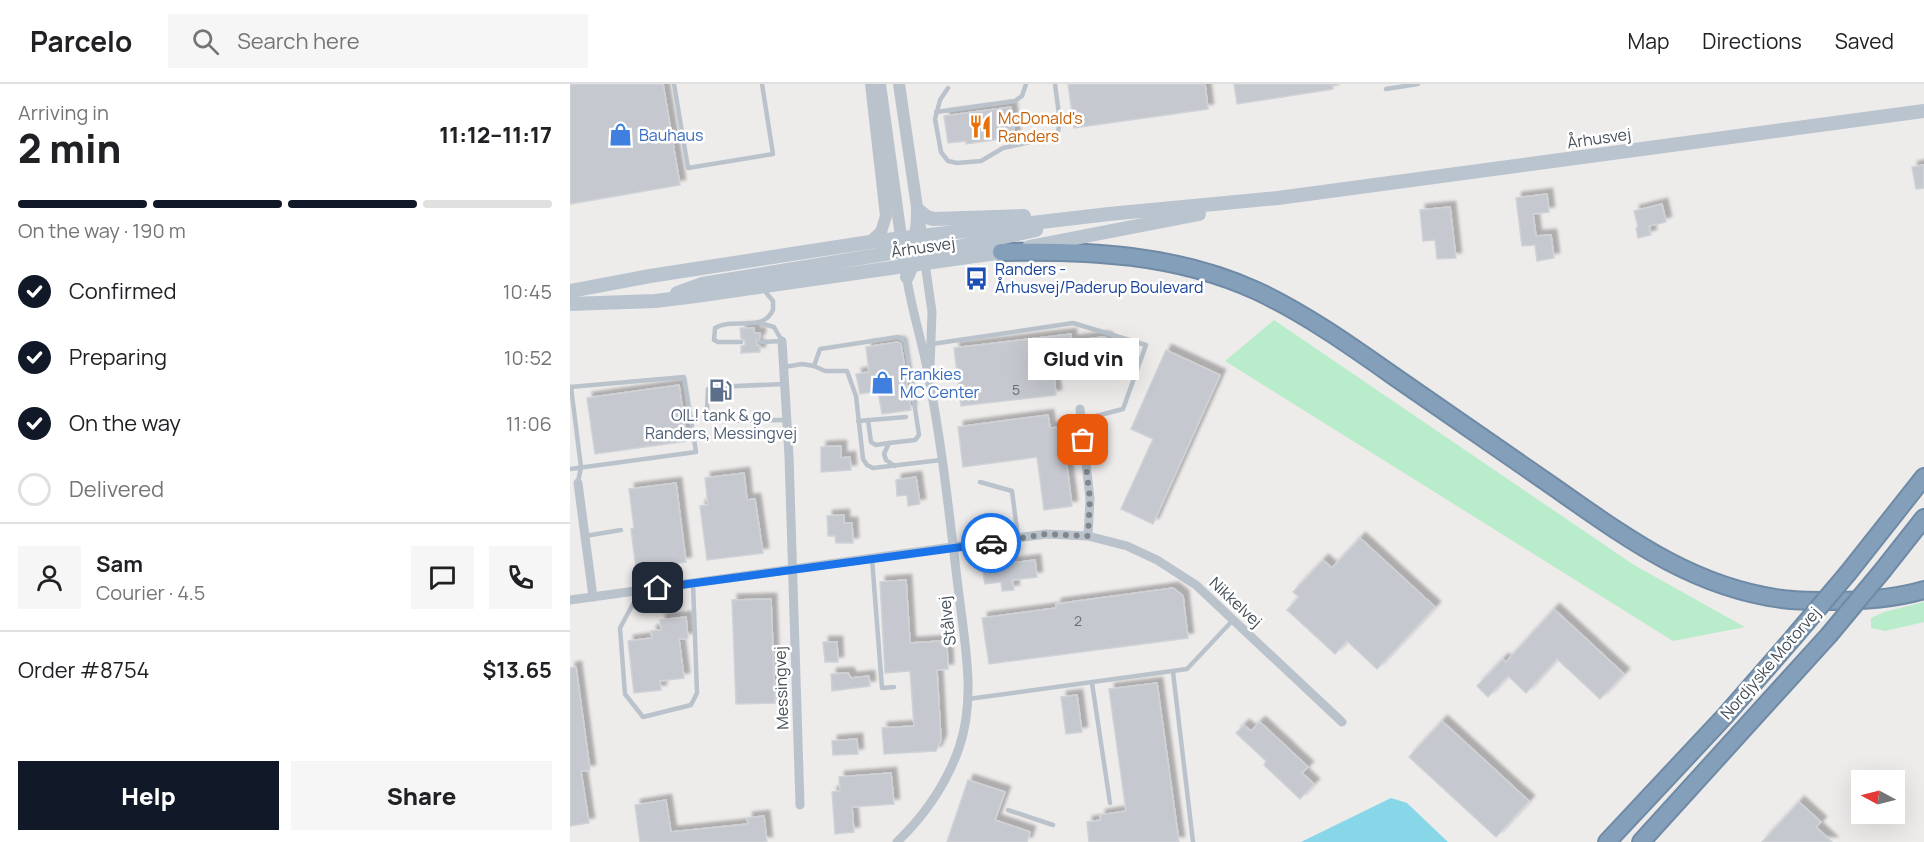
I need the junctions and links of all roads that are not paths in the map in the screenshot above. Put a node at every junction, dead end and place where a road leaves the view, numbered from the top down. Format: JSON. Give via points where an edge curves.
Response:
{"nodes":[{"id":1,"x":674,"y":84,"type":"edge"},
{"id":2,"x":762,"y":84,"type":"edge"},
{"id":3,"x":871,"y":84,"type":"edge"},
{"id":4,"x":880,"y":84,"type":"edge"},
{"id":5,"x":899,"y":84,"type":"edge"},
{"id":6,"x":1055,"y":84,"type":"edge"},
{"id":7,"x":1418,"y":84,"type":"edge"},
{"id":8,"x":1024,"y":85,"type":"edge"},
{"id":9,"x":948,"y":88,"type":"dead end"},
{"id":10,"x":1386,"y":89,"type":"dead end"},
{"id":11,"x":1924,"y":108,"type":"edge"},
{"id":12,"x":936,"y":112,"type":"junction"},
{"id":13,"x":1278,"y":198,"type":"junction"},
{"id":14,"x":918,"y":210,"type":"junction"},
{"id":15,"x":1109,"y":214,"type":"junction"},
{"id":16,"x":919,"y":236,"type":"junction"},
{"id":17,"x":870,"y":242,"type":"junction"},
{"id":18,"x":903,"y":244,"type":"junction"},
{"id":19,"x":1001,"y":252,"type":"junction"},
{"id":20,"x":924,"y":259,"type":"junction"},
{"id":21,"x":907,"y":269,"type":"junction"},
{"id":22,"x":761,"y":287,"type":"junction"},
{"id":23,"x":570,"y":291,"type":"edge"},
{"id":24,"x":655,"y":301,"type":"junction"},
{"id":25,"x":570,"y":304,"type":"edge"},
{"id":26,"x":760,"y":323,"type":"junction"},
{"id":27,"x":782,"y":341,"type":"junction"},
{"id":28,"x":741,"y":342,"type":"dead end"},
{"id":29,"x":760,"y":342,"type":"dead end"},
{"id":30,"x":930,"y":344,"type":"junction"},
{"id":31,"x":814,"y":366,"type":"junction"},
{"id":32,"x":784,"y":367,"type":"junction"},
{"id":33,"x":929,"y":378,"type":"junction"},
{"id":34,"x":785,"y":384,"type":"junction"},
{"id":35,"x":570,"y":387,"type":"edge"},
{"id":36,"x":1080,"y":409,"type":"dead end"},
{"id":37,"x":906,"y":417,"type":"dead end"},
{"id":38,"x":787,"y":420,"type":"junction"},
{"id":39,"x":868,"y":420,"type":"junction"},
{"id":40,"x":1081,"y":420,"type":"junction"},
{"id":41,"x":858,"y":421,"type":"junction"},
{"id":42,"x":889,"y":443,"type":"junction"},
{"id":43,"x":941,"y":460,"type":"junction"},
{"id":44,"x":895,"y":466,"type":"junction"},
{"id":45,"x":581,"y":467,"type":"junction"},
{"id":46,"x":570,"y":469,"type":"edge"},
{"id":47,"x":1924,"y":477,"type":"edge"},
{"id":48,"x":980,"y":482,"type":"dead end"},
{"id":49,"x":578,"y":483,"type":"joint"},
{"id":50,"x":1924,"y":518,"type":"edge"},
{"id":51,"x":621,"y":530,"type":"dead end"},
{"id":52,"x":585,"y":536,"type":"junction"},
{"id":53,"x":1088,"y":536,"type":"junction"},
{"id":54,"x":1018,"y":538,"type":"junction"},
{"id":55,"x":953,"y":548,"type":"junction"},
{"id":56,"x":872,"y":559,"type":"junction"},
{"id":57,"x":793,"y":570,"type":"junction"},
{"id":58,"x":693,"y":584,"type":"junction"},
{"id":59,"x":1924,"y":590,"type":"edge"},
{"id":60,"x":640,"y":591,"type":"junction"},
{"id":61,"x":593,"y":597,"type":"junction"},
{"id":62,"x":570,"y":600,"type":"edge"},
{"id":63,"x":1233,"y":620,"type":"junction"},
{"id":64,"x":1173,"y":672,"type":"junction"},
{"id":65,"x":1092,"y":683,"type":"junction"},
{"id":66,"x":894,"y":687,"type":"dead end"},
{"id":67,"x":968,"y":699,"type":"junction"},
{"id":68,"x":1342,"y":722,"type":"dead end"},
{"id":69,"x":1110,"y":803,"type":"dead end"},
{"id":70,"x":800,"y":804,"type":"dead end"},
{"id":71,"x":1008,"y":810,"type":"dead end"},
{"id":72,"x":1053,"y":825,"type":"dead end"},
{"id":73,"x":897,"y":842,"type":"edge"},
{"id":74,"x":1193,"y":842,"type":"edge"},
{"id":75,"x":1607,"y":842,"type":"edge"},
{"id":76,"x":1641,"y":842,"type":"edge"}],
"edges":[{"from":1,"to":2,"type":"lane","via":[[688,168],[773,154]]},
{"from":3,"to":17,"type":"street","via":[[886,216],[881,232]]},
{"from":4,"to":18,"type":"street"},
{"from":5,"to":14,"type":"street"},
{"from":6,"to":12,"type":"lane","via":[[1059,114],[1059,132],[1055,137],[1003,148],[981,161],[948,161],[941,152]]},
{"from":7,"to":10,"type":"lane"},
{"from":8,"to":12,"type":"lane","via":[[1022,96],[1015,102]]},
{"from":9,"to":12,"type":"lane"},
{"from":11,"to":13,"type":"main road","name":"Århusvej"},
{"from":13,"to":15,"type":"main road","name":"Århusvej"},
{"from":13,"to":19,"type":"main road","name":"Århusvej"},
{"from":14,"to":15,"type":"main road","via":[[933,219]]},
{"from":14,"to":16,"type":"main road"},
{"from":15,"to":16,"type":"main road","name":"Århusvej"},
{"from":15,"to":20,"type":"main road"},
{"from":16,"to":18,"type":"main road","name":"Århusvej"},
{"from":16,"to":20,"type":"street"},
{"from":17,"to":18,"type":"main road","name":"Århusvej"},
{"from":17,"to":23,"type":"main road","name":"Århusvej"},
{"from":18,"to":21,"type":"street"},
{"from":18,"to":24,"type":"main road","via":[[702,284]]},
{"from":19,"to":20,"type":"main road","name":"Århusvej"},
{"from":19,"to":59,"type":"highway","via":[[1126,255],[1204,272],[1257,291],[1349,345],[1632,541],[1705,579],[1785,600],[1839,601]]},
{"from":20,"to":21,"type":"main road","name":"Århusvej"},
{"from":20,"to":30,"type":"street","name":"Stålvej","via":[[932,312]]},
{"from":21,"to":22,"type":"main road","name":"Århusvej"},
{"from":21,"to":33,"type":"street","name":"Stålvej","via":[[913,315]]},
{"from":22,"to":24,"type":"main road","name":"Århusvej"},
{"from":22,"to":26,"type":"lane","via":[[773,301],[773,310]]},
{"from":24,"to":25,"type":"main road","name":"Århusvej"},
{"from":26,"to":27,"type":"lane","via":[[774,327]]},
{"from":26,"to":28,"type":"lane","via":[[715,328],[714,340]]},
{"from":27,"to":29,"type":"lane"},
{"from":27,"to":32,"type":"street","name":"Messingvej"},
{"from":30,"to":33,"type":"street","name":"Stålvej"},
{"from":30,"to":40,"type":"lane","via":[[1072,323],[1146,345],[1123,409]]},
{"from":31,"to":32,"type":"lane"},
{"from":31,"to":41,"type":"lane","via":[[825,371],[848,371]]},
{"from":31,"to":42,"type":"lane","via":[[820,349],[898,337],[905,341],[918,435],[915,440]]},
{"from":32,"to":34,"type":"street","name":"Messingvej"},
{"from":33,"to":43,"type":"street","name":"Stålvej"},
{"from":34,"to":38,"type":"street","name":"Messingvej"},
{"from":34,"to":38,"type":"lane","via":[[713,387],[708,389],[707,408],[715,421]]},
{"from":35,"to":45,"type":"lane"},
{"from":35,"to":45,"type":"lane","via":[[684,376],[696,452]]},
{"from":36,"to":40,"type":"street"},
{"from":37,"to":39,"type":"lane"},
{"from":38,"to":57,"type":"street","name":"Messingvej"},
{"from":39,"to":41,"type":"lane"},
{"from":39,"to":42,"type":"lane","via":[[871,442]]},
{"from":40,"to":53,"type":"street","via":[[1090,499]]},
{"from":41,"to":44,"type":"lane","via":[[867,465]]},
{"from":42,"to":44,"type":"lane","via":[[884,454]]},
{"from":43,"to":44,"type":"lane"},
{"from":43,"to":55,"type":"street","name":"Stålvej"},
{"from":45,"to":46,"type":"lane"},
{"from":45,"to":49,"type":"lane"},
{"from":47,"to":75,"type":"highway","name":"Nordjyske Motorvej","bridge":true,"via":[[1793,638]]},
{"from":48,"to":54,"type":"lane","via":[[1012,490]]},
{"from":49,"to":52,"type":"street"},
{"from":50,"to":76,"type":"highway","name":"Nordjyske Motorvej","bridge":true,"via":[[1829,635]]},
{"from":51,"to":52,"type":"lane"},
{"from":52,"to":61,"type":"street"},
{"from":53,"to":54,"type":"street","name":"Nikkelvej","via":[[1046,534]]},
{"from":53,"to":63,"type":"street","name":"Nikkelvej","via":[[1127,546],[1156,560],[1196,585]]},
{"from":54,"to":55,"type":"street","name":"Nikkelvej"},
{"from":55,"to":56,"type":"street"},
{"from":55,"to":67,"type":"street","name":"Stålvej"},
{"from":56,"to":57,"type":"street"},
{"from":56,"to":66,"type":"lane","via":[[882,687]]},
{"from":57,"to":58,"type":"street"},
{"from":57,"to":70,"type":"street","name":"Messingvej"},
{"from":58,"to":60,"type":"street"},
{"from":58,"to":60,"type":"lane","via":[[697,693],[691,705],[643,717],[625,694],[620,628]]},
{"from":60,"to":61,"type":"street"},
{"from":61,"to":62,"type":"street"},
{"from":63,"to":64,"type":"lane","via":[[1187,669]]},
{"from":63,"to":68,"type":"street","name":"Nikkelvej"},
{"from":64,"to":65,"type":"lane"},
{"from":64,"to":74,"type":"lane"},
{"from":65,"to":67,"type":"lane"},
{"from":65,"to":69,"type":"lane"},
{"from":67,"to":73,"type":"street","name":"Stålvej","via":[[959,748],[938,793],[920,820]]},
{"from":71,"to":72,"type":"lane"}]}
